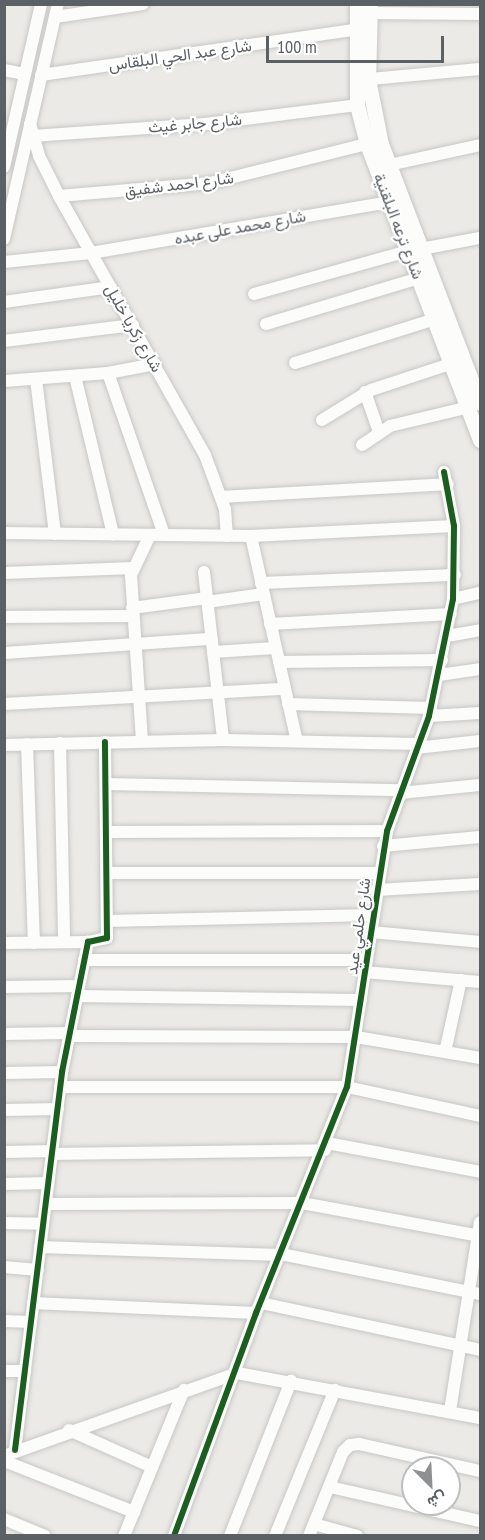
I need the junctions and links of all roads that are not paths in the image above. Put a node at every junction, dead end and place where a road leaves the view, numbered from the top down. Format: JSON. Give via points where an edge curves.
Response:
{"nodes":[{"id":1,"x":41,"y":4,"type":"edge"},
{"id":2,"x":58,"y":4,"type":"edge"},
{"id":3,"x":143,"y":4,"type":"edge"},
{"id":4,"x":366,"y":7,"type":"edge"},
{"id":5,"x":480,"y":14,"type":"edge"},
{"id":6,"x":55,"y":17,"type":"junction"},
{"id":7,"x":354,"y":30,"type":"junction"},
{"id":8,"x":480,"y":69,"type":"edge"},
{"id":9,"x":4,"y":70,"type":"edge"},
{"id":10,"x":25,"y":75,"type":"junction"},
{"id":11,"x":41,"y":75,"type":"junction"},
{"id":12,"x":362,"y":79,"type":"junction"},
{"id":13,"x":357,"y":105,"type":"junction"},
{"id":14,"x":31,"y":130,"type":"junction"},
{"id":15,"x":367,"y":144,"type":"junction"},
{"id":16,"x":480,"y":145,"type":"edge"},
{"id":17,"x":388,"y":165,"type":"junction"},
{"id":18,"x":4,"y":166,"type":"edge"},
{"id":19,"x":59,"y":196,"type":"junction"},
{"id":20,"x":389,"y":201,"type":"junction"},
{"id":21,"x":480,"y":238,"type":"edge"},
{"id":22,"x":4,"y":239,"type":"edge"},
{"id":23,"x":415,"y":250,"type":"junction"},
{"id":24,"x":91,"y":253,"type":"junction"},
{"id":25,"x":4,"y":262,"type":"edge"},
{"id":26,"x":419,"y":278,"type":"junction"},
{"id":27,"x":111,"y":287,"type":"junction"},
{"id":28,"x":254,"y":294,"type":"dead end"},
{"id":29,"x":4,"y":302,"type":"edge"},
{"id":30,"x":435,"y":319,"type":"junction"},
{"id":31,"x":266,"y":324,"type":"dead end"},
{"id":32,"x":132,"y":325,"type":"junction"},
{"id":33,"x":4,"y":341,"type":"edge"},
{"id":34,"x":295,"y":363,"type":"dead end"},
{"id":35,"x":453,"y":363,"type":"junction"},
{"id":36,"x":155,"y":364,"type":"junction"},
{"id":37,"x":108,"y":373,"type":"junction"},
{"id":38,"x":75,"y":376,"type":"junction"},
{"id":39,"x":476,"y":378,"type":"edge"},
{"id":40,"x":36,"y":379,"type":"junction"},
{"id":41,"x":4,"y":381,"type":"edge"},
{"id":42,"x":365,"y":392,"type":"junction"},
{"id":43,"x":475,"y":405,"type":"edge"},
{"id":44,"x":322,"y":420,"type":"dead end"},
{"id":45,"x":378,"y":432,"type":"junction"},
{"id":46,"x":480,"y":440,"type":"edge"},
{"id":47,"x":363,"y":445,"type":"dead end"},
{"id":48,"x":444,"y":472,"type":"dead end"},
{"id":49,"x":448,"y":484,"type":"junction"},
{"id":50,"x":222,"y":497,"type":"junction"},
{"id":51,"x":454,"y":526,"type":"junction"},
{"id":52,"x":4,"y":533,"type":"edge"},
{"id":53,"x":55,"y":534,"type":"junction"},
{"id":54,"x":113,"y":534,"type":"junction"},
{"id":55,"x":150,"y":535,"type":"junction"},
{"id":56,"x":164,"y":535,"type":"junction"},
{"id":57,"x":227,"y":536,"type":"junction"},
{"id":58,"x":251,"y":536,"type":"junction"},
{"id":59,"x":133,"y":568,"type":"junction"},
{"id":60,"x":204,"y":572,"type":"dead end"},
{"id":61,"x":4,"y":573,"type":"edge"},
{"id":62,"x":455,"y":575,"type":"junction"},
{"id":63,"x":262,"y":588,"type":"junction"},
{"id":64,"x":480,"y":593,"type":"edge"},
{"id":65,"x":453,"y":599,"type":"junction"},
{"id":66,"x":207,"y":600,"type":"junction"},
{"id":67,"x":132,"y":612,"type":"junction"},
{"id":68,"x":451,"y":614,"type":"junction"},
{"id":69,"x":4,"y":617,"type":"edge"},
{"id":70,"x":270,"y":624,"type":"junction"},
{"id":71,"x":480,"y":630,"type":"edge"},
{"id":72,"x":447,"y":636,"type":"junction"},
{"id":73,"x":212,"y":639,"type":"junction"},
{"id":74,"x":135,"y":647,"type":"junction"},
{"id":75,"x":276,"y":648,"type":"junction"},
{"id":76,"x":213,"y":652,"type":"junction"},
{"id":77,"x":4,"y":653,"type":"edge"},
{"id":78,"x":442,"y":660,"type":"junction"},
{"id":79,"x":279,"y":662,"type":"junction"},
{"id":80,"x":480,"y":669,"type":"edge"},
{"id":81,"x":439,"y":675,"type":"junction"},
{"id":82,"x":285,"y":689,"type":"junction"},
{"id":83,"x":218,"y":692,"type":"junction"},
{"id":84,"x":138,"y":695,"type":"junction"},
{"id":85,"x":4,"y":704,"type":"edge"},
{"id":86,"x":288,"y":704,"type":"junction"},
{"id":87,"x":430,"y":712,"type":"junction"},
{"id":88,"x":480,"y":713,"type":"edge"},
{"id":89,"x":223,"y":740,"type":"junction"},
{"id":90,"x":142,"y":741,"type":"junction"},
{"id":91,"x":297,"y":741,"type":"junction"},
{"id":92,"x":480,"y":741,"type":"edge"},
{"id":93,"x":105,"y":742,"type":"junction"},
{"id":94,"x":60,"y":743,"type":"junction"},
{"id":95,"x":27,"y":744,"type":"junction"},
{"id":96,"x":4,"y":745,"type":"edge"},
{"id":97,"x":417,"y":746,"type":"junction"},
{"id":98,"x":106,"y":784,"type":"junction"},
{"id":99,"x":480,"y":785,"type":"edge"},
{"id":100,"x":401,"y":792,"type":"junction"},
{"id":101,"x":387,"y":831,"type":"junction"},
{"id":102,"x":106,"y":832,"type":"junction"},
{"id":103,"x":480,"y":837,"type":"edge"},
{"id":104,"x":384,"y":846,"type":"junction"},
{"id":105,"x":107,"y":873,"type":"junction"},
{"id":106,"x":380,"y":873,"type":"junction"},
{"id":107,"x":480,"y":884,"type":"edge"},
{"id":108,"x":377,"y":891,"type":"junction"},
{"id":109,"x":373,"y":915,"type":"junction"},
{"id":110,"x":107,"y":921,"type":"junction"},
{"id":111,"x":371,"y":932,"type":"junction"},
{"id":112,"x":64,"y":942,"type":"junction"},
{"id":113,"x":88,"y":942,"type":"junction"},
{"id":114,"x":480,"y":942,"type":"edge"},
{"id":115,"x":4,"y":943,"type":"edge"},
{"id":116,"x":34,"y":943,"type":"junction"},
{"id":117,"x":84,"y":960,"type":"junction"},
{"id":118,"x":366,"y":966,"type":"junction"},
{"id":119,"x":461,"y":980,"type":"junction"},
{"id":120,"x":480,"y":982,"type":"edge"},
{"id":121,"x":4,"y":987,"type":"edge"},
{"id":122,"x":78,"y":991,"type":"junction"},
{"id":123,"x":361,"y":1000,"type":"junction"},
{"id":124,"x":4,"y":1034,"type":"edge"},
{"id":125,"x":69,"y":1035,"type":"junction"},
{"id":126,"x":356,"y":1037,"type":"junction"},
{"id":127,"x":445,"y":1052,"type":"junction"},
{"id":128,"x":480,"y":1058,"type":"edge"},
{"id":129,"x":62,"y":1072,"type":"junction"},
{"id":130,"x":4,"y":1073,"type":"edge"},
{"id":131,"x":60,"y":1087,"type":"junction"},
{"id":132,"x":347,"y":1087,"type":"junction"},
{"id":133,"x":58,"y":1109,"type":"junction"},
{"id":134,"x":4,"y":1110,"type":"edge"},
{"id":135,"x":480,"y":1116,"type":"edge"},
{"id":136,"x":326,"y":1147,"type":"junction"},
{"id":137,"x":4,"y":1152,"type":"edge"},
{"id":138,"x":52,"y":1153,"type":"junction"},
{"id":139,"x":480,"y":1173,"type":"edge"},
{"id":140,"x":48,"y":1183,"type":"junction"},
{"id":141,"x":4,"y":1184,"type":"edge"},
{"id":142,"x":302,"y":1203,"type":"junction"},
{"id":143,"x":46,"y":1204,"type":"junction"},
{"id":144,"x":480,"y":1222,"type":"edge"},
{"id":145,"x":4,"y":1223,"type":"edge"},
{"id":146,"x":43,"y":1224,"type":"junction"},
{"id":147,"x":479,"y":1235,"type":"edge"},
{"id":148,"x":40,"y":1247,"type":"junction"},
{"id":149,"x":280,"y":1255,"type":"junction"},
{"id":150,"x":4,"y":1267,"type":"edge"},
{"id":151,"x":38,"y":1270,"type":"junction"},
{"id":152,"x":475,"y":1293,"type":"edge"},
{"id":153,"x":33,"y":1303,"type":"junction"},
{"id":154,"x":259,"y":1308,"type":"junction"},
{"id":155,"x":4,"y":1321,"type":"edge"},
{"id":156,"x":31,"y":1322,"type":"junction"},
{"id":157,"x":461,"y":1346,"type":"junction"},
{"id":158,"x":480,"y":1350,"type":"edge"},
{"id":159,"x":4,"y":1371,"type":"edge"},
{"id":160,"x":25,"y":1371,"type":"junction"},
{"id":161,"x":237,"y":1373,"type":"junction"},
{"id":162,"x":291,"y":1380,"type":"junction"},
{"id":163,"x":184,"y":1390,"type":"junction"},
{"id":164,"x":335,"y":1390,"type":"junction"},
{"id":165,"x":450,"y":1411,"type":"junction"},
{"id":166,"x":480,"y":1418,"type":"edge"},
{"id":167,"x":69,"y":1430,"type":"junction"},
{"id":168,"x":10,"y":1453,"type":"edge"},
{"id":169,"x":4,"y":1461,"type":"edge"},
{"id":170,"x":152,"y":1467,"type":"junction"},
{"id":171,"x":480,"y":1471,"type":"edge"},
{"id":172,"x":330,"y":1487,"type":"junction"},
{"id":173,"x":134,"y":1512,"type":"junction"},
{"id":174,"x":4,"y":1519,"type":"edge"},
{"id":175,"x":480,"y":1521,"type":"edge"},
{"id":176,"x":311,"y":1530,"type":"edge"},
{"id":177,"x":45,"y":1536,"type":"edge"},
{"id":178,"x":124,"y":1536,"type":"edge"},
{"id":179,"x":174,"y":1536,"type":"edge"},
{"id":180,"x":230,"y":1536,"type":"edge"},
{"id":181,"x":275,"y":1536,"type":"edge"},
{"id":182,"x":357,"y":1536,"type":"edge"}],
"edges":[{"from":1,"to":10,"type":"street"},
{"from":2,"to":6,"type":"street"},
{"from":3,"to":6,"type":"street"},
{"from":4,"to":5,"type":"street"},
{"from":4,"to":7,"type":"street","name":"شارع ترعه البلقنية"},
{"from":4,"to":12,"type":"street","name":"شارع ترعه البلقنية"},
{"from":6,"to":11,"type":"street"},
{"from":7,"to":11,"type":"street","name":"شارع عبد الحي البلقاس"},
{"from":7,"to":12,"type":"street","name":"شارع ترعه البلقنية"},
{"from":8,"to":12,"type":"street"},
{"from":9,"to":10,"type":"street"},
{"from":10,"to":18,"type":"street"},
{"from":11,"to":14,"type":"street"},
{"from":12,"to":13,"type":"street","name":"شارع ترعه البلقنية"},
{"from":12,"to":17,"type":"street","name":"شارع ترعه البلقنية"},
{"from":13,"to":14,"type":"street","name":"شارع جابر غيث","via":[[205,124]]},
{"from":13,"to":15,"type":"street","name":"شارع ترعه البلقنية"},
{"from":14,"to":19,"type":"street","name":"شارع زكريا خليل"},
{"from":14,"to":22,"type":"street"},
{"from":15,"to":19,"type":"street","name":"شارع احمد شفيق","via":[[210,183]]},
{"from":15,"to":20,"type":"street","name":"شارع ترعه البلقنية"},
{"from":16,"to":17,"type":"street"},
{"from":17,"to":23,"type":"street","name":"شارع ترعه البلقنية"},
{"from":19,"to":24,"type":"street","name":"شارع زكريا خليل"},
{"from":20,"to":23,"type":"street","name":"شارع ترعه البلقنية"},
{"from":20,"to":24,"type":"street","name":"شارع محمد على عبده"},
{"from":21,"to":23,"type":"street"},
{"from":23,"to":26,"type":"street","name":"شارع ترعه البلقنية"},
{"from":23,"to":28,"type":"street"},
{"from":23,"to":39,"type":"street","name":"شارع ترعه البلقنية"},
{"from":24,"to":25,"type":"street","name":"شارع محمد على عبده"},
{"from":24,"to":27,"type":"street","name":"شارع زكريا خليل"},
{"from":26,"to":30,"type":"street","name":"شارع ترعه البلقنية"},
{"from":26,"to":31,"type":"street"},
{"from":27,"to":29,"type":"street"},
{"from":27,"to":32,"type":"street","name":"شارع زكريا خليل"},
{"from":30,"to":34,"type":"street"},
{"from":30,"to":35,"type":"street","name":"شارع ترعه البلقنية"},
{"from":32,"to":33,"type":"street"},
{"from":32,"to":36,"type":"street","name":"شارع زكريا خليل"},
{"from":35,"to":42,"type":"street"},
{"from":35,"to":43,"type":"street","name":"شارع ترعه البلقنية"},
{"from":36,"to":37,"type":"street"},
{"from":36,"to":50,"type":"street","name":"شارع زكريا خليل","via":[[187,420]]},
{"from":37,"to":38,"type":"street"},
{"from":37,"to":56,"type":"street"},
{"from":38,"to":40,"type":"street"},
{"from":38,"to":54,"type":"street"},
{"from":39,"to":43,"type":"street","name":"شارع ترعه البلقنية"},
{"from":40,"to":41,"type":"street"},
{"from":40,"to":53,"type":"street"},
{"from":42,"to":44,"type":"street"},
{"from":42,"to":45,"type":"street"},
{"from":43,"to":45,"type":"street"},
{"from":43,"to":46,"type":"street","name":"شارع ترعه البلقنية"},
{"from":45,"to":47,"type":"street"},
{"from":48,"to":49,"type":"street","name":"شارع حلمي عيد"},
{"from":49,"to":50,"type":"street"},
{"from":49,"to":51,"type":"street","name":"شارع حلمي عيد"},
{"from":50,"to":57,"type":"street","name":"شارع زكريا خليل"},
{"from":51,"to":58,"type":"street"},
{"from":51,"to":62,"type":"street","name":"شارع حلمي عيد"},
{"from":52,"to":53,"type":"street"},
{"from":53,"to":54,"type":"street"},
{"from":54,"to":55,"type":"street"},
{"from":55,"to":56,"type":"street"},
{"from":55,"to":59,"type":"street"},
{"from":56,"to":57,"type":"street"},
{"from":57,"to":58,"type":"street"},
{"from":58,"to":63,"type":"street"},
{"from":59,"to":61,"type":"street"},
{"from":59,"to":67,"type":"street"},
{"from":60,"to":66,"type":"street"},
{"from":62,"to":63,"type":"street"},
{"from":62,"to":65,"type":"street","name":"شارع حلمي عيد"},
{"from":63,"to":66,"type":"street"},
{"from":63,"to":70,"type":"street"},
{"from":64,"to":65,"type":"street"},
{"from":65,"to":68,"type":"street","name":"شارع حلمي عيد"},
{"from":66,"to":67,"type":"street"},
{"from":66,"to":73,"type":"street"},
{"from":67,"to":69,"type":"street"},
{"from":67,"to":74,"type":"street"},
{"from":68,"to":70,"type":"street"},
{"from":68,"to":72,"type":"street","name":"شارع حلمي عيد"},
{"from":70,"to":75,"type":"street"},
{"from":71,"to":72,"type":"street"},
{"from":72,"to":78,"type":"street","name":"شارع حلمي عيد"},
{"from":73,"to":74,"type":"street"},
{"from":73,"to":76,"type":"street"},
{"from":74,"to":77,"type":"street"},
{"from":74,"to":84,"type":"street"},
{"from":75,"to":76,"type":"street"},
{"from":75,"to":79,"type":"street"},
{"from":76,"to":83,"type":"street"},
{"from":78,"to":79,"type":"street"},
{"from":78,"to":81,"type":"street","name":"شارع حلمي عيد"},
{"from":79,"to":82,"type":"street"},
{"from":80,"to":81,"type":"street"},
{"from":81,"to":87,"type":"street","name":"شارع حلمي عيد"},
{"from":82,"to":83,"type":"street"},
{"from":82,"to":86,"type":"street"},
{"from":83,"to":84,"type":"street"},
{"from":83,"to":89,"type":"street"},
{"from":84,"to":85,"type":"street"},
{"from":84,"to":90,"type":"street"},
{"from":86,"to":87,"type":"street"},
{"from":86,"to":91,"type":"street"},
{"from":87,"to":88,"type":"street"},
{"from":87,"to":97,"type":"street","name":"شارع حلمي عيد"},
{"from":89,"to":90,"type":"street"},
{"from":89,"to":91,"type":"street"},
{"from":90,"to":93,"type":"street"},
{"from":91,"to":97,"type":"street"},
{"from":92,"to":97,"type":"street"},
{"from":93,"to":94,"type":"street"},
{"from":93,"to":98,"type":"street"},
{"from":94,"to":95,"type":"street"},
{"from":94,"to":112,"type":"street"},
{"from":95,"to":96,"type":"street"},
{"from":95,"to":116,"type":"street"},
{"from":97,"to":100,"type":"street","name":"شارع حلمي عيد"},
{"from":98,"to":100,"type":"street"},
{"from":98,"to":102,"type":"street"},
{"from":99,"to":100,"type":"street"},
{"from":100,"to":101,"type":"street","name":"شارع حلمي عيد"},
{"from":101,"to":102,"type":"street"},
{"from":101,"to":104,"type":"street","name":"شارع حلمي عيد"},
{"from":102,"to":105,"type":"street"},
{"from":103,"to":104,"type":"street"},
{"from":104,"to":106,"type":"street","name":"شارع حلمي عيد"},
{"from":105,"to":106,"type":"street"},
{"from":105,"to":110,"type":"street"},
{"from":106,"to":108,"type":"street","name":"شارع حلمي عيد"},
{"from":107,"to":108,"type":"street"},
{"from":108,"to":109,"type":"street","name":"شارع حلمي عيد"},
{"from":109,"to":110,"type":"street"},
{"from":109,"to":111,"type":"street","name":"شارع حلمي عيد"},
{"from":110,"to":113,"type":"street","via":[[106,940]]},
{"from":111,"to":114,"type":"street"},
{"from":111,"to":118,"type":"street","name":"شارع حلمي عيد"},
{"from":112,"to":113,"type":"street"},
{"from":112,"to":116,"type":"street"},
{"from":113,"to":117,"type":"street"},
{"from":115,"to":116,"type":"street"},
{"from":117,"to":118,"type":"street"},
{"from":117,"to":122,"type":"street"},
{"from":118,"to":119,"type":"street"},
{"from":118,"to":123,"type":"street","name":"شارع حلمي عيد"},
{"from":119,"to":120,"type":"street"},
{"from":119,"to":127,"type":"street"},
{"from":121,"to":122,"type":"street"},
{"from":122,"to":123,"type":"street"},
{"from":122,"to":125,"type":"street"},
{"from":123,"to":126,"type":"street","name":"شارع حلمي عيد"},
{"from":124,"to":125,"type":"street"},
{"from":125,"to":126,"type":"street"},
{"from":125,"to":129,"type":"street"},
{"from":126,"to":127,"type":"street"},
{"from":126,"to":132,"type":"street","name":"شارع حلمي عيد"},
{"from":127,"to":128,"type":"street"},
{"from":129,"to":130,"type":"street"},
{"from":129,"to":131,"type":"street"},
{"from":131,"to":132,"type":"street"},
{"from":131,"to":133,"type":"street"},
{"from":132,"to":135,"type":"street"},
{"from":132,"to":136,"type":"street","name":"شارع حلمي عيد"},
{"from":133,"to":134,"type":"street"},
{"from":133,"to":138,"type":"street"},
{"from":136,"to":138,"type":"street"},
{"from":136,"to":139,"type":"street"},
{"from":136,"to":142,"type":"street","name":"شارع حلمي عيد"},
{"from":137,"to":138,"type":"street"},
{"from":138,"to":140,"type":"street"},
{"from":140,"to":141,"type":"street"},
{"from":140,"to":143,"type":"street"},
{"from":142,"to":143,"type":"street"},
{"from":142,"to":147,"type":"street"},
{"from":142,"to":149,"type":"street","name":"شارع حلمي عيد"},
{"from":143,"to":146,"type":"street"},
{"from":144,"to":147,"type":"street"},
{"from":145,"to":146,"type":"street"},
{"from":146,"to":148,"type":"street"},
{"from":147,"to":152,"type":"street"},
{"from":148,"to":149,"type":"street"},
{"from":148,"to":151,"type":"street"},
{"from":149,"to":152,"type":"street"},
{"from":149,"to":154,"type":"street","name":"شارع حلمي عيد"},
{"from":150,"to":151,"type":"street"},
{"from":151,"to":153,"type":"street"},
{"from":152,"to":157,"type":"street"},
{"from":153,"to":154,"type":"street"},
{"from":153,"to":156,"type":"street"},
{"from":154,"to":157,"type":"street"},
{"from":154,"to":161,"type":"street","name":"شارع حلمي عيد"},
{"from":155,"to":156,"type":"street"},
{"from":156,"to":160,"type":"street"},
{"from":157,"to":158,"type":"street"},
{"from":157,"to":165,"type":"street"},
{"from":159,"to":160,"type":"street"},
{"from":160,"to":168,"type":"street"},
{"from":161,"to":162,"type":"street"},
{"from":161,"to":163,"type":"street"},
{"from":161,"to":179,"type":"street","name":"شارع حلمي عيد"},
{"from":162,"to":164,"type":"street"},
{"from":162,"to":180,"type":"street"},
{"from":163,"to":167,"type":"street"},
{"from":163,"to":170,"type":"street"},
{"from":164,"to":165,"type":"street"},
{"from":164,"to":181,"type":"street"},
{"from":165,"to":166,"type":"street"},
{"from":167,"to":168,"type":"street"},
{"from":167,"to":170,"type":"street"},
{"from":169,"to":173,"type":"street"},
{"from":170,"to":173,"type":"street"},
{"from":171,"to":172,"type":"street","via":[[354,1443],[343,1452]]},
{"from":172,"to":175,"type":"street"},
{"from":172,"to":176,"type":"street"},
{"from":173,"to":178,"type":"street"},
{"from":174,"to":177,"type":"street"},
{"from":176,"to":182,"type":"street"}]}
